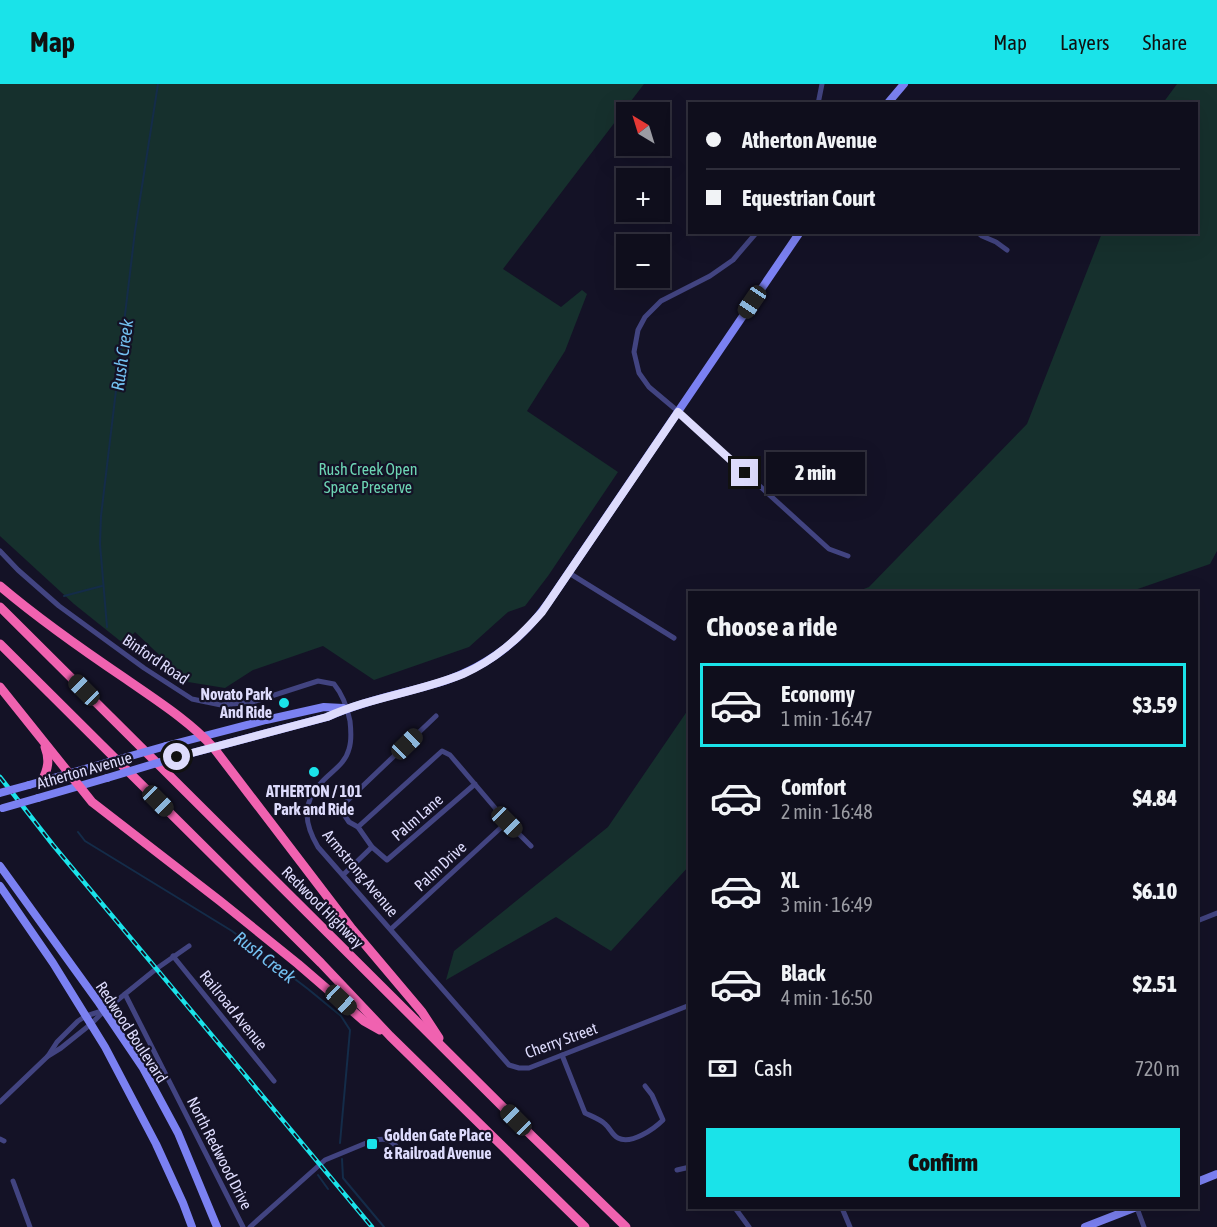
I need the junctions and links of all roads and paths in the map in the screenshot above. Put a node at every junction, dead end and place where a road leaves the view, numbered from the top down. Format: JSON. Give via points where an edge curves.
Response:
{"nodes":[{"id":1,"x":822,"y":84,"type":"edge"},
{"id":2,"x":904,"y":84,"type":"edge"},
{"id":3,"x":818,"y":102,"type":"edge"},
{"id":4,"x":889,"y":102,"type":"edge"},
{"id":5,"x":755,"y":234,"type":"edge"},
{"id":6,"x":799,"y":234,"type":"edge"},
{"id":7,"x":980,"y":234,"type":"edge"},
{"id":8,"x":1007,"y":250,"type":"dead end"},
{"id":9,"x":678,"y":412,"type":"junction"},
{"id":10,"x":0,"y":551,"type":"edge"},
{"id":11,"x":848,"y":556,"type":"dead end"},
{"id":12,"x":569,"y":573,"type":"junction"},
{"id":13,"x":0,"y":586,"type":"edge"},
{"id":14,"x":0,"y":607,"type":"edge"},
{"id":15,"x":674,"y":638,"type":"dead end"},
{"id":16,"x":0,"y":644,"type":"edge"},
{"id":17,"x":0,"y":687,"type":"edge"},
{"id":18,"x":348,"y":708,"type":"junction"},
{"id":19,"x":436,"y":716,"type":"dead end"},
{"id":20,"x":203,"y":736,"type":"junction"},
{"id":21,"x":43,"y":742,"type":"junction"},
{"id":22,"x":213,"y":747,"type":"junction"},
{"id":23,"x":69,"y":773,"type":"junction"},
{"id":24,"x":42,"y":781,"type":"junction"},
{"id":25,"x":475,"y":784,"type":"junction"},
{"id":26,"x":78,"y":786,"type":"junction"},
{"id":27,"x":0,"y":794,"type":"edge"},
{"id":28,"x":1,"y":808,"type":"edge"},
{"id":29,"x":507,"y":822,"type":"junction"},
{"id":30,"x":358,"y":827,"type":"junction"},
{"id":31,"x":531,"y":846,"type":"dead end"},
{"id":32,"x":372,"y":847,"type":"junction"},
{"id":33,"x":0,"y":866,"type":"edge"},
{"id":34,"x":343,"y":875,"type":"junction"},
{"id":35,"x":0,"y":886,"type":"edge"},
{"id":36,"x":1217,"y":913,"type":"edge"},
{"id":37,"x":1198,"y":921,"type":"edge"},
{"id":38,"x":391,"y":929,"type":"junction"},
{"id":39,"x":189,"y":946,"type":"dead end"},
{"id":40,"x":173,"y":956,"type":"junction"},
{"id":41,"x":437,"y":983,"type":"joint"},
{"id":42,"x":125,"y":994,"type":"junction"},
{"id":43,"x":688,"y":1006,"type":"edge"},
{"id":44,"x":104,"y":1011,"type":"junction"},
{"id":45,"x":86,"y":1016,"type":"junction"},
{"id":46,"x":91,"y":1024,"type":"junction"},
{"id":47,"x":390,"y":1036,"type":"junction"},
{"id":48,"x":451,"y":1055,"type":"junction"},
{"id":49,"x":562,"y":1055,"type":"junction"},
{"id":50,"x":48,"y":1056,"type":"junction"},
{"id":51,"x":274,"y":1080,"type":"dead end"},
{"id":52,"x":645,"y":1086,"type":"dead end"},
{"id":53,"x":0,"y":1102,"type":"edge"},
{"id":54,"x":396,"y":1146,"type":"dead end"},
{"id":55,"x":688,"y":1168,"type":"edge"},
{"id":56,"x":678,"y":1170,"type":"dead end"},
{"id":57,"x":1217,"y":1174,"type":"edge"},
{"id":58,"x":13,"y":1181,"type":"dead end"},
{"id":59,"x":1198,"y":1182,"type":"edge"},
{"id":60,"x":736,"y":1209,"type":"edge"},
{"id":61,"x":842,"y":1209,"type":"edge"},
{"id":62,"x":1132,"y":1209,"type":"edge"},
{"id":63,"x":1135,"y":1209,"type":"edge"},
{"id":64,"x":30,"y":1227,"type":"edge"},
{"id":65,"x":192,"y":1227,"type":"edge"},
{"id":66,"x":217,"y":1227,"type":"edge"},
{"id":67,"x":243,"y":1227,"type":"edge"},
{"id":68,"x":250,"y":1227,"type":"edge"},
{"id":69,"x":585,"y":1227,"type":"edge"},
{"id":70,"x":626,"y":1227,"type":"edge"},
{"id":71,"x":748,"y":1227,"type":"edge"},
{"id":72,"x":850,"y":1227,"type":"edge"},
{"id":73,"x":1085,"y":1227,"type":"edge"},
{"id":74,"x":1144,"y":1227,"type":"edge"}],
"edges":[{"from":1,"to":3,"type":"street"},
{"from":2,"to":4,"type":"main road"},
{"from":5,"to":9,"type":"street","via":[[733,260],[661,301],[645,316],[638,330],[634,352],[639,373]]},
{"from":6,"to":9,"type":"main road","name":"Atherton Avenue"},
{"from":7,"to":8,"type":"street"},
{"from":9,"to":11,"type":"street","via":[[829,549]]},
{"from":9,"to":12,"type":"main road","name":"Atherton Avenue"},
{"from":10,"to":18,"type":"street","name":"Binford Road","via":[[59,606],[192,699],[222,705],[253,702],[318,681],[334,684]]},
{"from":12,"to":15,"type":"street"},
{"from":12,"to":18,"type":"main road","name":"Atherton Avenue","via":[[521,635],[485,662],[438,683]]},
{"from":13,"to":20,"type":"highway"},
{"from":14,"to":48,"type":"highway","name":"Redwood Highway"},
{"from":16,"to":47,"type":"highway"},
{"from":17,"to":21,"type":"highway"},
{"from":18,"to":20,"type":"main road","name":"Atherton Avenue","via":[[324,707]]},
{"from":18,"to":22,"type":"main road","name":"Atherton Avenue"},
{"from":18,"to":34,"type":"street","name":"Armstrong Avenue","via":[[350,747],[338,767],[319,784],[307,810],[310,834]]},
{"from":19,"to":30,"type":"street","via":[[347,801],[341,810]]},
{"from":20,"to":22,"type":"highway"},
{"from":20,"to":23,"type":"main road","name":"Atherton Avenue","bridge":true},
{"from":21,"to":23,"type":"highway"},
{"from":21,"to":24,"type":"highway","via":[[49,760]]},
{"from":22,"to":26,"type":"main road","name":"Atherton Avenue","bridge":true},
{"from":22,"to":48,"type":"highway","via":[[352,929],[422,1012]]},
{"from":23,"to":24,"type":"main road","name":"Atherton Avenue"},
{"from":23,"to":26,"type":"highway"},
{"from":24,"to":27,"type":"main road","name":"Atherton Avenue","bridge":true},
{"from":25,"to":29,"type":"street"},
{"from":25,"to":30,"type":"street","name":"Palm Lane","via":[[450,755],[442,752]]},
{"from":25,"to":32,"type":"street","name":"Palm Lane","via":[[387,860]]},
{"from":26,"to":28,"type":"main road","name":"Atherton Avenue","bridge":true},
{"from":26,"to":47,"type":"highway","via":[[92,802],[220,901],[364,1021]]},
{"from":29,"to":31,"type":"street"},
{"from":29,"to":38,"type":"street","name":"Palm Drive"},
{"from":30,"to":32,"type":"street","name":"Palm Lane"},
{"from":32,"to":34,"type":"street"},
{"from":33,"to":44,"type":"main road","name":"Redwood Boulevard"},
{"from":34,"to":38,"type":"street","name":"Armstrong Avenue"},
{"from":35,"to":45,"type":"main road","name":"Redwood Boulevard"},
{"from":36,"to":37,"type":"street"},
{"from":38,"to":41,"type":"street","name":"Armstrong Avenue"},
{"from":39,"to":40,"type":"street"},
{"from":40,"to":42,"type":"street"},
{"from":40,"to":51,"type":"street","name":"Railroad Avenue"},
{"from":41,"to":49,"type":"street","name":"Cherry Street","via":[[509,1065],[529,1068]]},
{"from":42,"to":44,"type":"street"},
{"from":42,"to":67,"type":"street","name":"North Redwood Drive"},
{"from":43,"to":49,"type":"street","name":"Cherry Street"},
{"from":44,"to":45,"type":"street"},
{"from":44,"to":46,"type":"street"},
{"from":44,"to":66,"type":"main road","name":"Redwood Boulevard","via":[[143,1068],[178,1133]]},
{"from":45,"to":46,"type":"main road","name":"Redwood Boulevard"},
{"from":45,"to":50,"type":"street","via":[[57,1042]]},
{"from":46,"to":50,"type":"street"},
{"from":46,"to":65,"type":"main road","name":"Redwood Boulevard","via":[[156,1144]]},
{"from":47,"to":69,"type":"highway"},
{"from":48,"to":70,"type":"highway","name":"Redwood Highway"},
{"from":49,"to":52,"type":"street","via":[[585,1113],[604,1123],[615,1137],[624,1140],[641,1136],[663,1120]]},
{"from":50,"to":53,"type":"street"},
{"from":54,"to":68,"type":"street","via":[[379,1139],[325,1160]]},
{"from":55,"to":56,"type":"street"},
{"from":57,"to":59,"type":"main road"},
{"from":58,"to":64,"type":"street"},
{"from":60,"to":71,"type":"street"},
{"from":61,"to":72,"type":"street"},
{"from":62,"to":73,"type":"main road"},
{"from":63,"to":74,"type":"street"}]}
